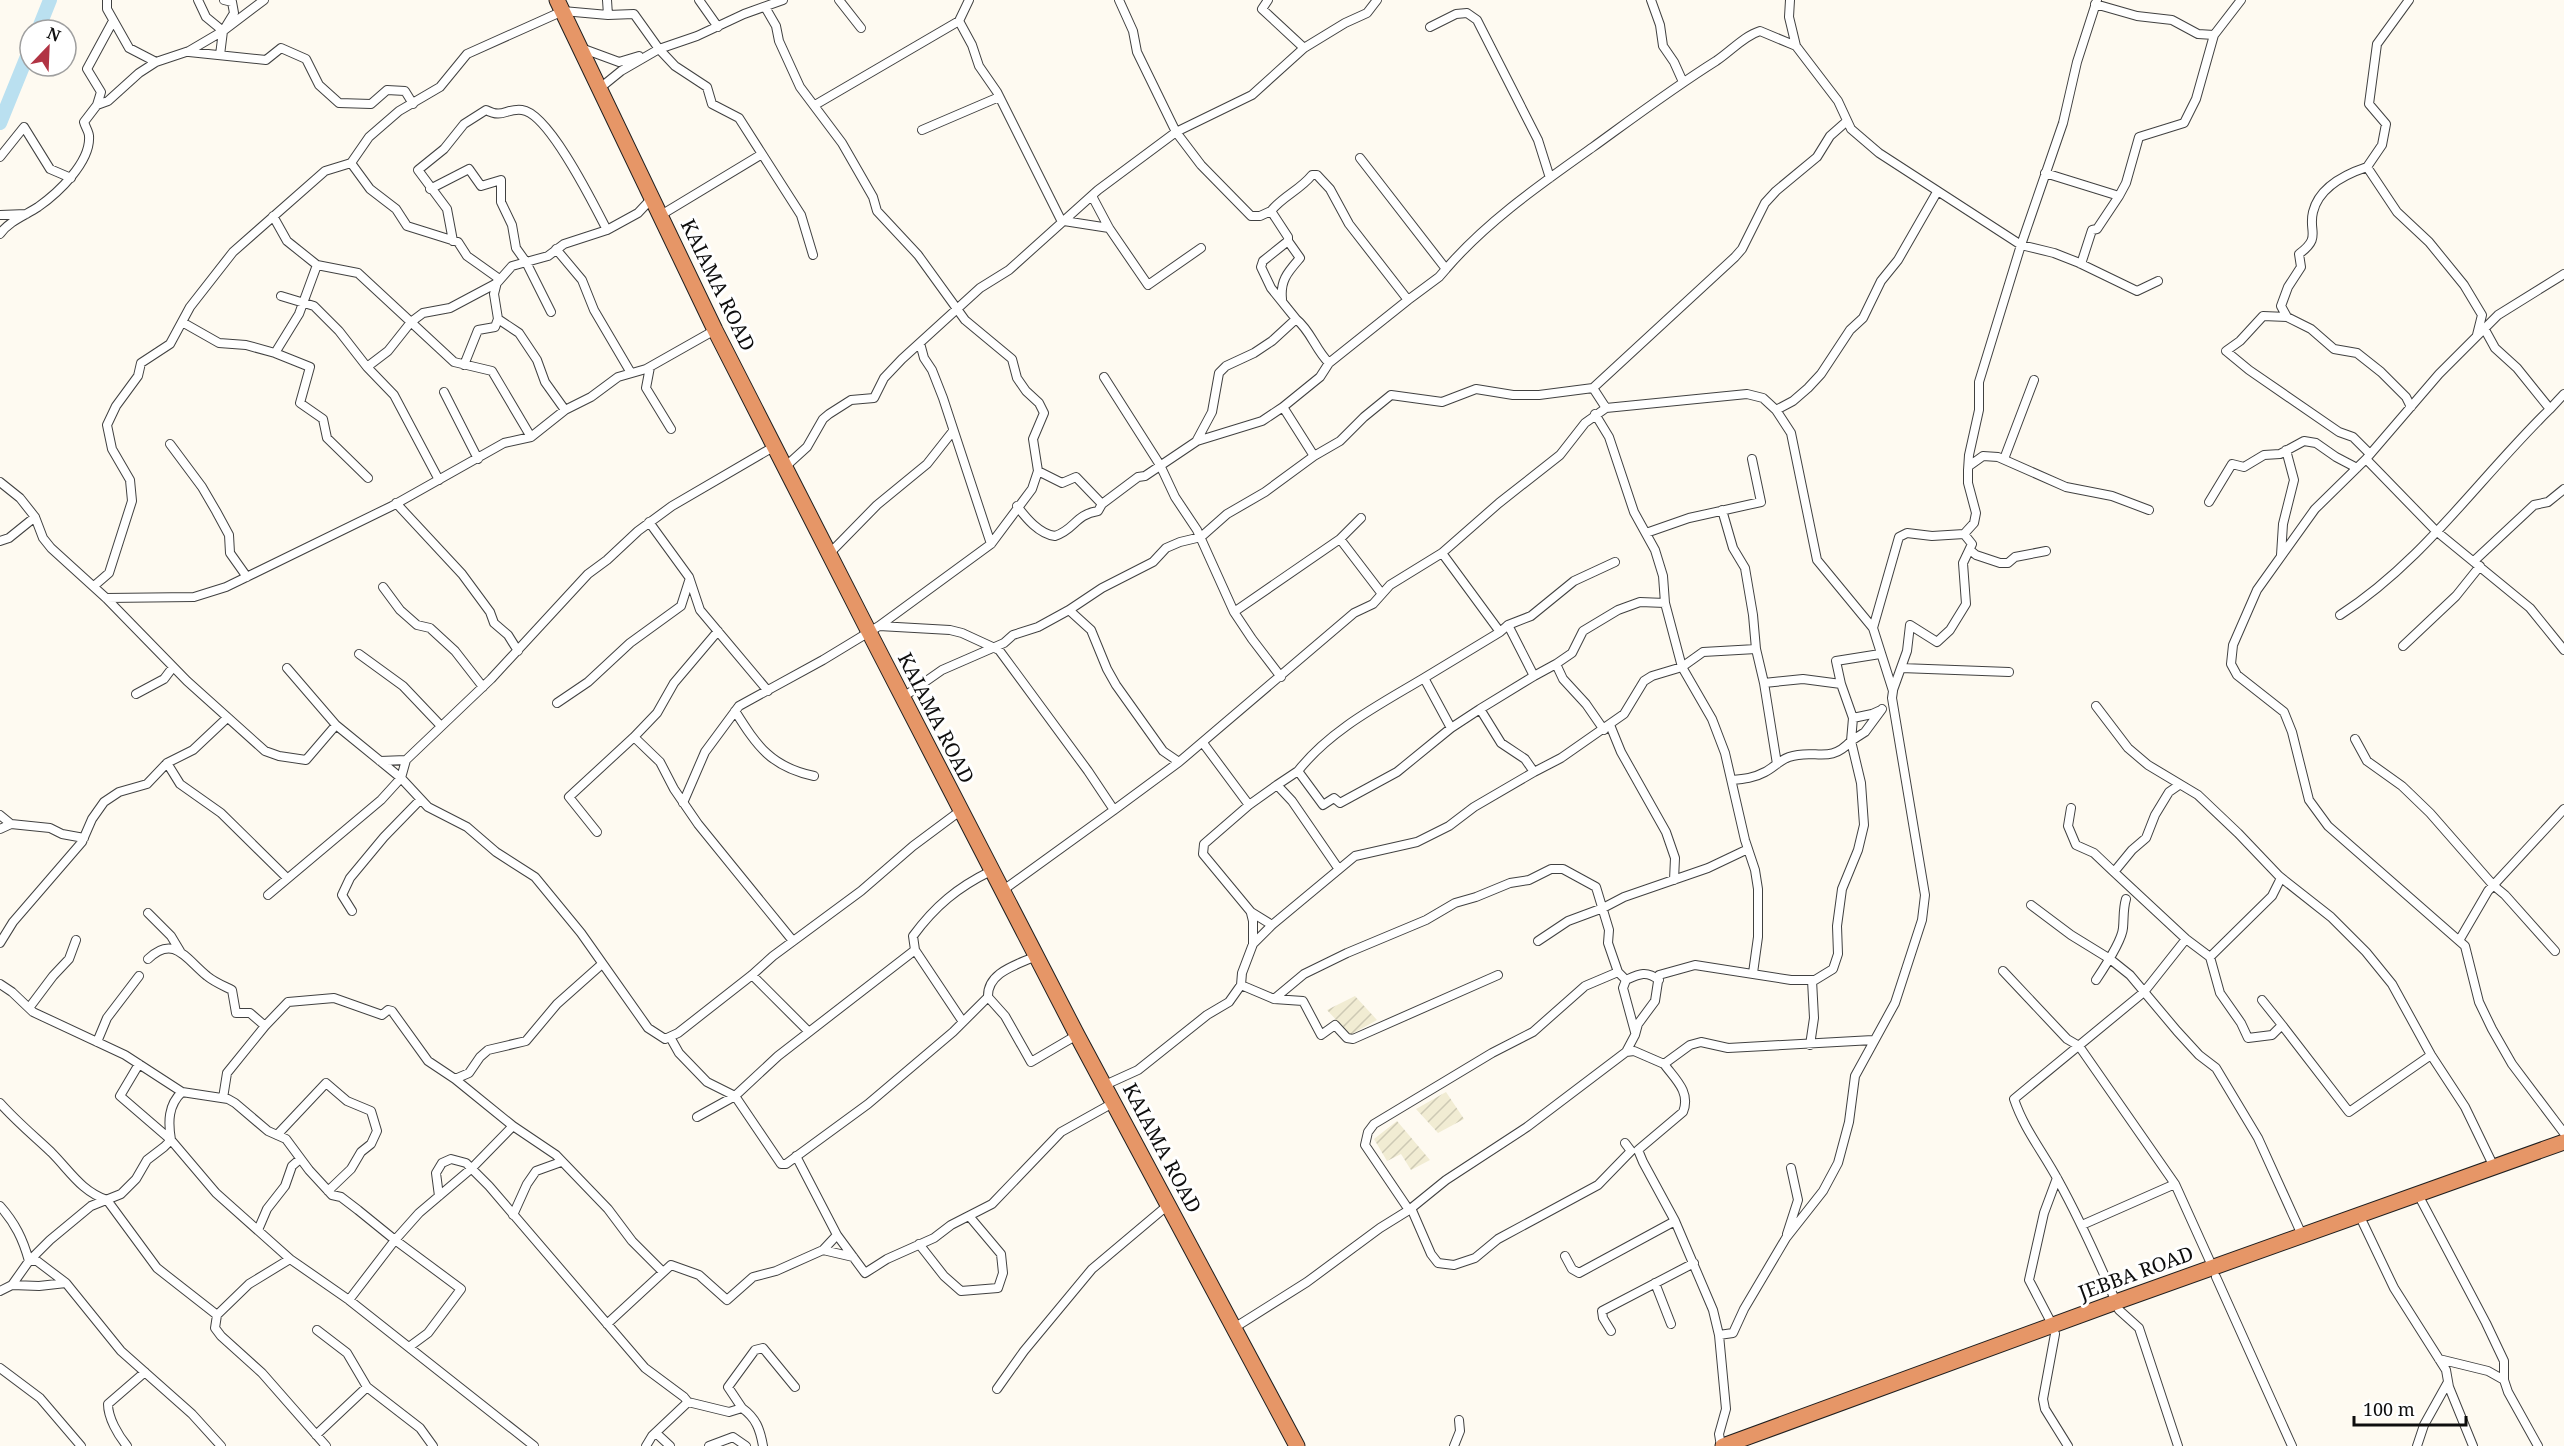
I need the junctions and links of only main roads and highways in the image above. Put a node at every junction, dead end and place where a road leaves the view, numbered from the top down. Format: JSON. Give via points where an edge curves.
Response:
{"nodes":[{"id":1,"x":560,"y":6,"type":"edge"},
{"id":2,"x":2564,"y":1142,"type":"edge"},
{"id":3,"x":2564,"y":1150,"type":"edge"},
{"id":4,"x":2215,"y":1272,"type":"junction"},
{"id":5,"x":2054,"y":1330,"type":"junction"},
{"id":6,"x":1297,"y":1446,"type":"edge"},
{"id":7,"x":1722,"y":1446,"type":"edge"},
{"id":8,"x":1750,"y":1446,"type":"edge"}],
"edges":[{"from":1,"to":6,"type":"highway","name":"KAIAMA ROAD","via":[[774,446],[874,629],[902,698]]},
{"from":2,"to":4,"type":"highway","name":"JEBBA ROAD","via":[[2302,1235]]},
{"from":3,"to":4,"type":"highway","name":"JEBBA ROAD"},
{"from":4,"to":5,"type":"highway","name":"JEBBA ROAD"},
{"from":5,"to":7,"type":"highway","name":"JEBBA ROAD"},
{"from":5,"to":8,"type":"highway","name":"JEBBA ROAD"}]}
